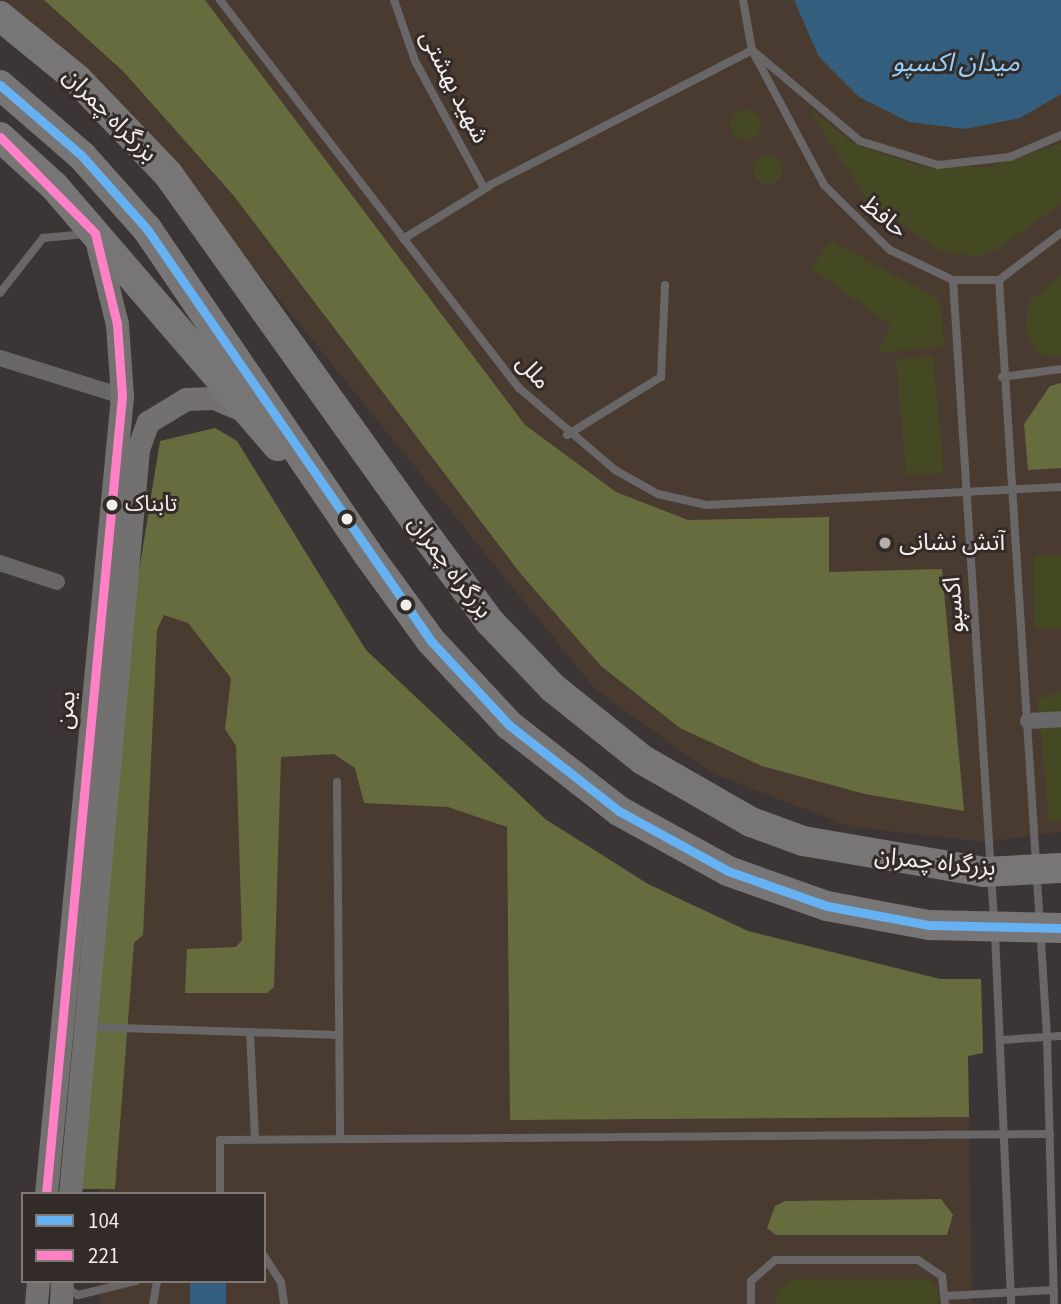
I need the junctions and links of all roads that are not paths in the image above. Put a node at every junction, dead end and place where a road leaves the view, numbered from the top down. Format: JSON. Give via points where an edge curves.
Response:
{"nodes":[{"id":1,"x":220,"y":0,"type":"edge"},
{"id":2,"x":394,"y":0,"type":"edge"},
{"id":3,"x":743,"y":0,"type":"edge"},
{"id":4,"x":0,"y":16,"type":"edge"},
{"id":5,"x":752,"y":50,"type":"junction"},
{"id":6,"x":0,"y":85,"type":"edge"},
{"id":7,"x":1061,"y":135,"type":"edge"},
{"id":8,"x":0,"y":137,"type":"edge"},
{"id":9,"x":486,"y":188,"type":"junction"},
{"id":10,"x":95,"y":233,"type":"junction"},
{"id":11,"x":1061,"y":233,"type":"edge"},
{"id":12,"x":403,"y":239,"type":"junction"},
{"id":13,"x":953,"y":280,"type":"junction"},
{"id":14,"x":999,"y":280,"type":"junction"},
{"id":15,"x":665,"y":285,"type":"dead end"},
{"id":16,"x":0,"y":293,"type":"edge"},
{"id":17,"x":0,"y":358,"type":"edge"},
{"id":18,"x":1061,"y":369,"type":"edge"},
{"id":19,"x":1002,"y":377,"type":"junction"},
{"id":20,"x":122,"y":396,"type":"junction"},
{"id":21,"x":251,"y":413,"type":"junction"},
{"id":22,"x":567,"y":435,"type":"junction"},
{"id":23,"x":1061,"y":487,"type":"edge"},
{"id":24,"x":1015,"y":488,"type":"junction"},
{"id":25,"x":966,"y":490,"type":"junction"},
{"id":26,"x":367,"y":553,"type":"junction"},
{"id":27,"x":0,"y":563,"type":"edge"},
{"id":28,"x":57,"y":582,"type":"dead end"},
{"id":29,"x":1061,"y":719,"type":"edge"},
{"id":30,"x":1028,"y":720,"type":"junction"},
{"id":31,"x":337,"y":782,"type":"dead end"},
{"id":32,"x":1061,"y":868,"type":"edge"},
{"id":33,"x":1061,"y":928,"type":"edge"},
{"id":34,"x":84,"y":1027,"type":"junction"},
{"id":35,"x":250,"y":1032,"type":"junction"},
{"id":36,"x":339,"y":1035,"type":"junction"},
{"id":37,"x":1061,"y":1036,"type":"edge"},
{"id":38,"x":1047,"y":1037,"type":"junction"},
{"id":39,"x":1002,"y":1040,"type":"junction"},
{"id":40,"x":1005,"y":1134,"type":"junction"},
{"id":41,"x":1050,"y":1134,"type":"junction"},
{"id":42,"x":340,"y":1139,"type":"junction"},
{"id":43,"x":255,"y":1140,"type":"junction"},
{"id":44,"x":46,"y":1192,"type":"edge"},
{"id":45,"x":70,"y":1192,"type":"edge"},
{"id":46,"x":220,"y":1192,"type":"edge"},
{"id":47,"x":266,"y":1259,"type":"edge"},
{"id":48,"x":38,"y":1283,"type":"edge"},
{"id":49,"x":128,"y":1283,"type":"edge"},
{"id":50,"x":157,"y":1283,"type":"edge"},
{"id":51,"x":62,"y":1290,"type":"edge"},
{"id":52,"x":1054,"y":1290,"type":"junction"},
{"id":53,"x":1011,"y":1293,"type":"junction"},
{"id":54,"x":945,"y":1300,"type":"edge"},
{"id":55,"x":36,"y":1304,"type":"edge"},
{"id":56,"x":153,"y":1304,"type":"edge"},
{"id":57,"x":284,"y":1304,"type":"edge"},
{"id":58,"x":751,"y":1304,"type":"edge"},
{"id":59,"x":1011,"y":1304,"type":"edge"},
{"id":60,"x":1054,"y":1304,"type":"edge"}],
"edges":[{"from":1,"to":12,"type":"lane","name":"ملل"},
{"from":2,"to":9,"type":"lane","name":"شهید بهشتی","via":[[415,61]]},
{"from":3,"to":5,"type":"lane","name":"حافظ"},
{"from":4,"to":32,"type":"highway","name":"بزرگراه چمران","via":[[77,79],[168,174],[421,530],[490,622],[552,688],[643,760],[751,822],[803,841],[984,872]]},
{"from":5,"to":7,"type":"lane","via":[[827,118],[903,158],[974,163],[1010,157]]},
{"from":5,"to":9,"type":"lane"},
{"from":5,"to":13,"type":"lane","name":"حافظ","via":[[794,138],[858,224],[890,250]]},
{"from":6,"to":26,"type":"highway","name":"بزرگراه چمران","via":[[82,156],[146,229]]},
{"from":8,"to":10,"type":"highway"},
{"from":9,"to":12,"type":"lane"},
{"from":10,"to":16,"type":"lane","via":[[43,238]]},
{"from":10,"to":20,"type":"main road","name":"یمن","via":[[117,324]]},
{"from":10,"to":21,"type":"highway"},
{"from":11,"to":14,"type":"lane"},
{"from":12,"to":22,"type":"lane","name":"ملل","via":[[496,361]]},
{"from":13,"to":14,"type":"lane","name":"حافظ"},
{"from":13,"to":25,"type":"lane","name":"اکسپو"},
{"from":14,"to":19,"type":"lane"},
{"from":15,"to":22,"type":"lane","via":[[661,377]]},
{"from":17,"to":20,"type":"street"},
{"from":18,"to":19,"type":"lane"},
{"from":19,"to":24,"type":"lane"},
{"from":20,"to":44,"type":"main road","name":"یمن"},
{"from":21,"to":26,"type":"highway"},
{"from":21,"to":34,"type":"main road","name":"یمن","via":[[214,398],[186,399],[148,422],[138,449]]},
{"from":22,"to":25,"type":"lane","name":"ملل","via":[[658,494],[707,505],[887,500]]},
{"from":23,"to":24,"type":"lane"},
{"from":24,"to":25,"type":"lane","name":"ملل"},
{"from":24,"to":30,"type":"lane"},
{"from":25,"to":39,"type":"lane","name":"اکسپو"},
{"from":26,"to":33,"type":"highway","name":"بزرگراه چمران","via":[[431,641],[509,725],[619,811],[729,871],[827,906],[929,925]]},
{"from":27,"to":28,"type":"street"},
{"from":29,"to":30,"type":"street"},
{"from":30,"to":38,"type":"lane"},
{"from":31,"to":36,"type":"lane"},
{"from":34,"to":35,"type":"lane"},
{"from":34,"to":45,"type":"main road","name":"یمن"},
{"from":35,"to":36,"type":"lane"},
{"from":35,"to":43,"type":"lane"},
{"from":36,"to":42,"type":"lane"},
{"from":37,"to":38,"type":"lane"},
{"from":38,"to":39,"type":"lane"},
{"from":38,"to":41,"type":"lane"},
{"from":39,"to":40,"type":"lane","name":"اکسپو"},
{"from":40,"to":41,"type":"lane"},
{"from":40,"to":42,"type":"lane"},
{"from":40,"to":53,"type":"lane","name":"اکسپو"},
{"from":41,"to":52,"type":"lane"},
{"from":42,"to":43,"type":"lane"},
{"from":43,"to":46,"type":"lane","via":[[220,1140]]},
{"from":47,"to":57,"type":"lane","via":[[281,1282]]},
{"from":48,"to":55,"type":"main road"},
{"from":49,"to":51,"type":"lane","via":[[78,1295]]},
{"from":50,"to":56,"type":"lane"},
{"from":52,"to":53,"type":"lane"},
{"from":52,"to":60,"type":"lane"},
{"from":53,"to":54,"type":"lane"},
{"from":53,"to":59,"type":"lane","name":"اکسپو"},
{"from":54,"to":58,"type":"lane","via":[[942,1276],[918,1259],[775,1260],[751,1281]]}]}
